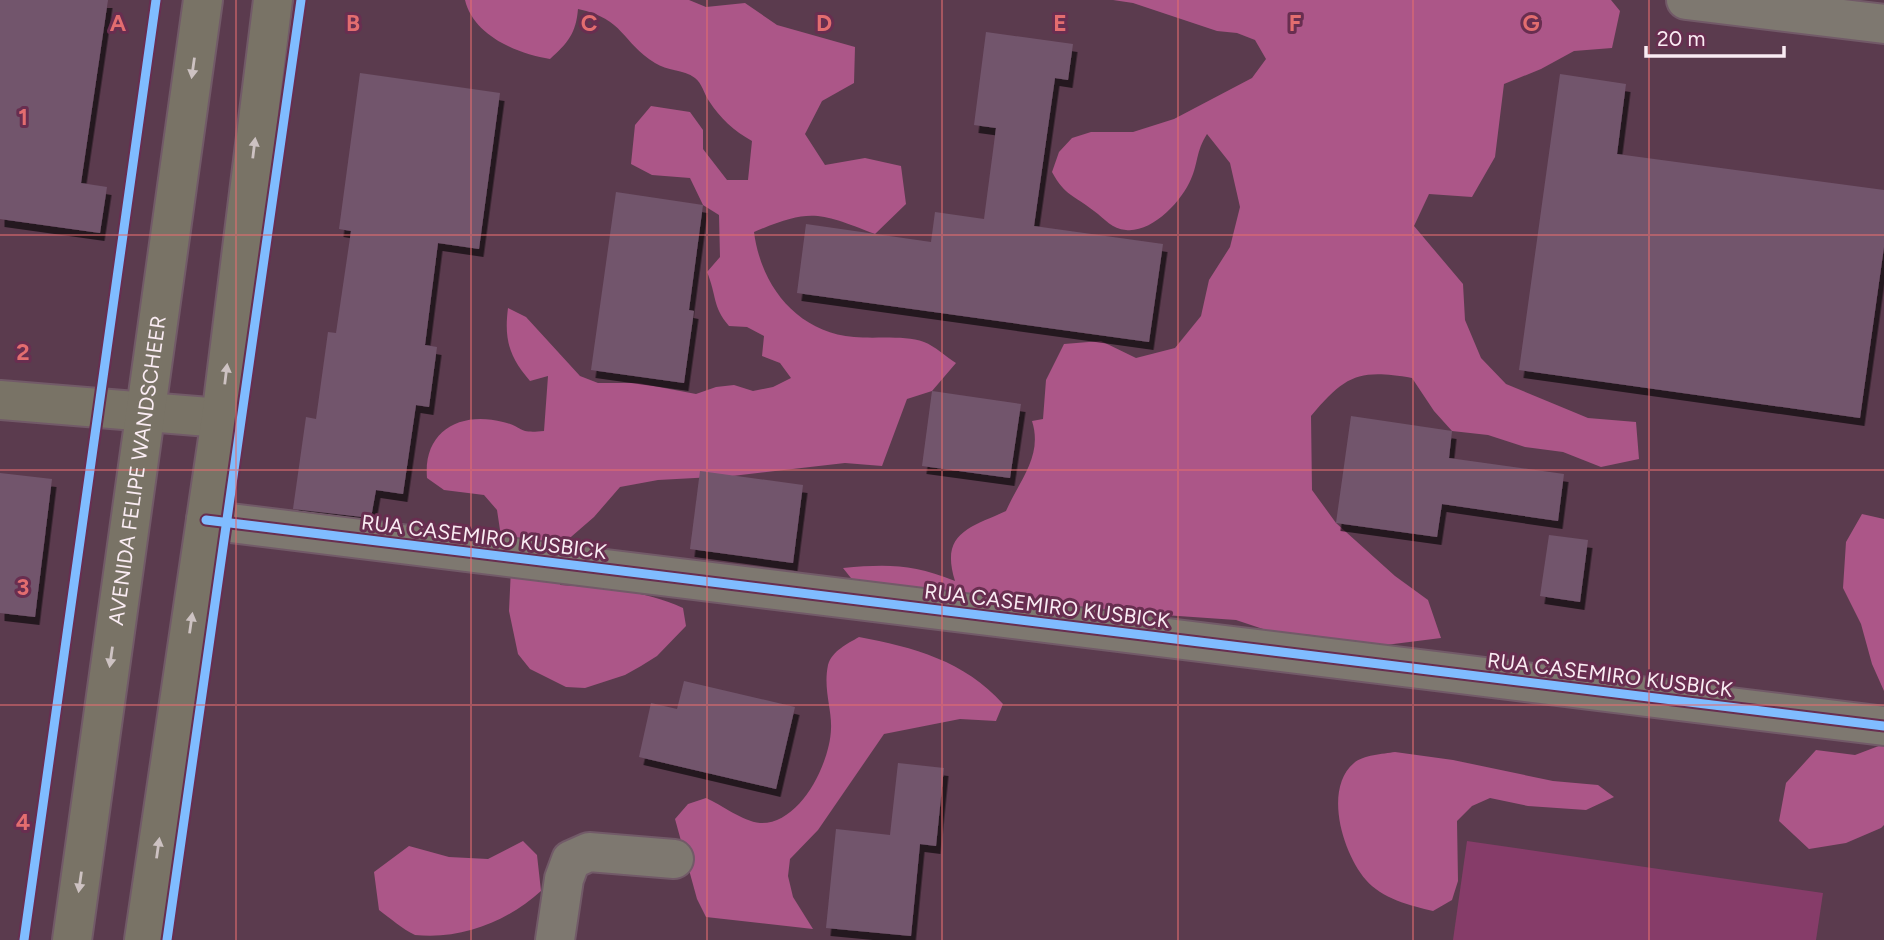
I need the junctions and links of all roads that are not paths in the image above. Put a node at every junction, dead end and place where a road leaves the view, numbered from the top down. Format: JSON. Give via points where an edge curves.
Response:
{"nodes":[{"id":1,"x":203,"y":0,"type":"edge"},
{"id":2,"x":273,"y":0,"type":"edge"},
{"id":3,"x":1686,"y":0,"type":"edge"},
{"id":4,"x":1884,"y":24,"type":"edge"},
{"id":5,"x":0,"y":400,"type":"edge"},
{"id":6,"x":144,"y":412,"type":"junction"},
{"id":7,"x":221,"y":418,"type":"junction"},
{"id":8,"x":206,"y":520,"type":"junction"},
{"id":9,"x":1884,"y":726,"type":"edge"},
{"id":10,"x":674,"y":859,"type":"dead end"},
{"id":11,"x":72,"y":940,"type":"edge"},
{"id":12,"x":144,"y":940,"type":"edge"},
{"id":13,"x":555,"y":940,"type":"edge"}],
"edges":[{"from":1,"to":6,"type":"main road","name":"AVENIDA FELIPE WANDSCHEER","one_way":true},
{"from":7,"to":2,"type":"main road","one_way":true},
{"from":3,"to":4,"type":"street"},
{"from":5,"to":6,"type":"main road"},
{"from":6,"to":7,"type":"main road"},
{"from":6,"to":11,"type":"main road","name":"AVENIDA FELIPE WANDSCHEER","one_way":true},
{"from":7,"to":8,"type":"main road"},
{"from":8,"to":9,"type":"street","name":"RUA CASEMIRO KUSBICK"},
{"from":12,"to":8,"type":"main road","one_way":true},
{"from":10,"to":13,"type":"street","via":[[589,852],[571,860]]}]}
